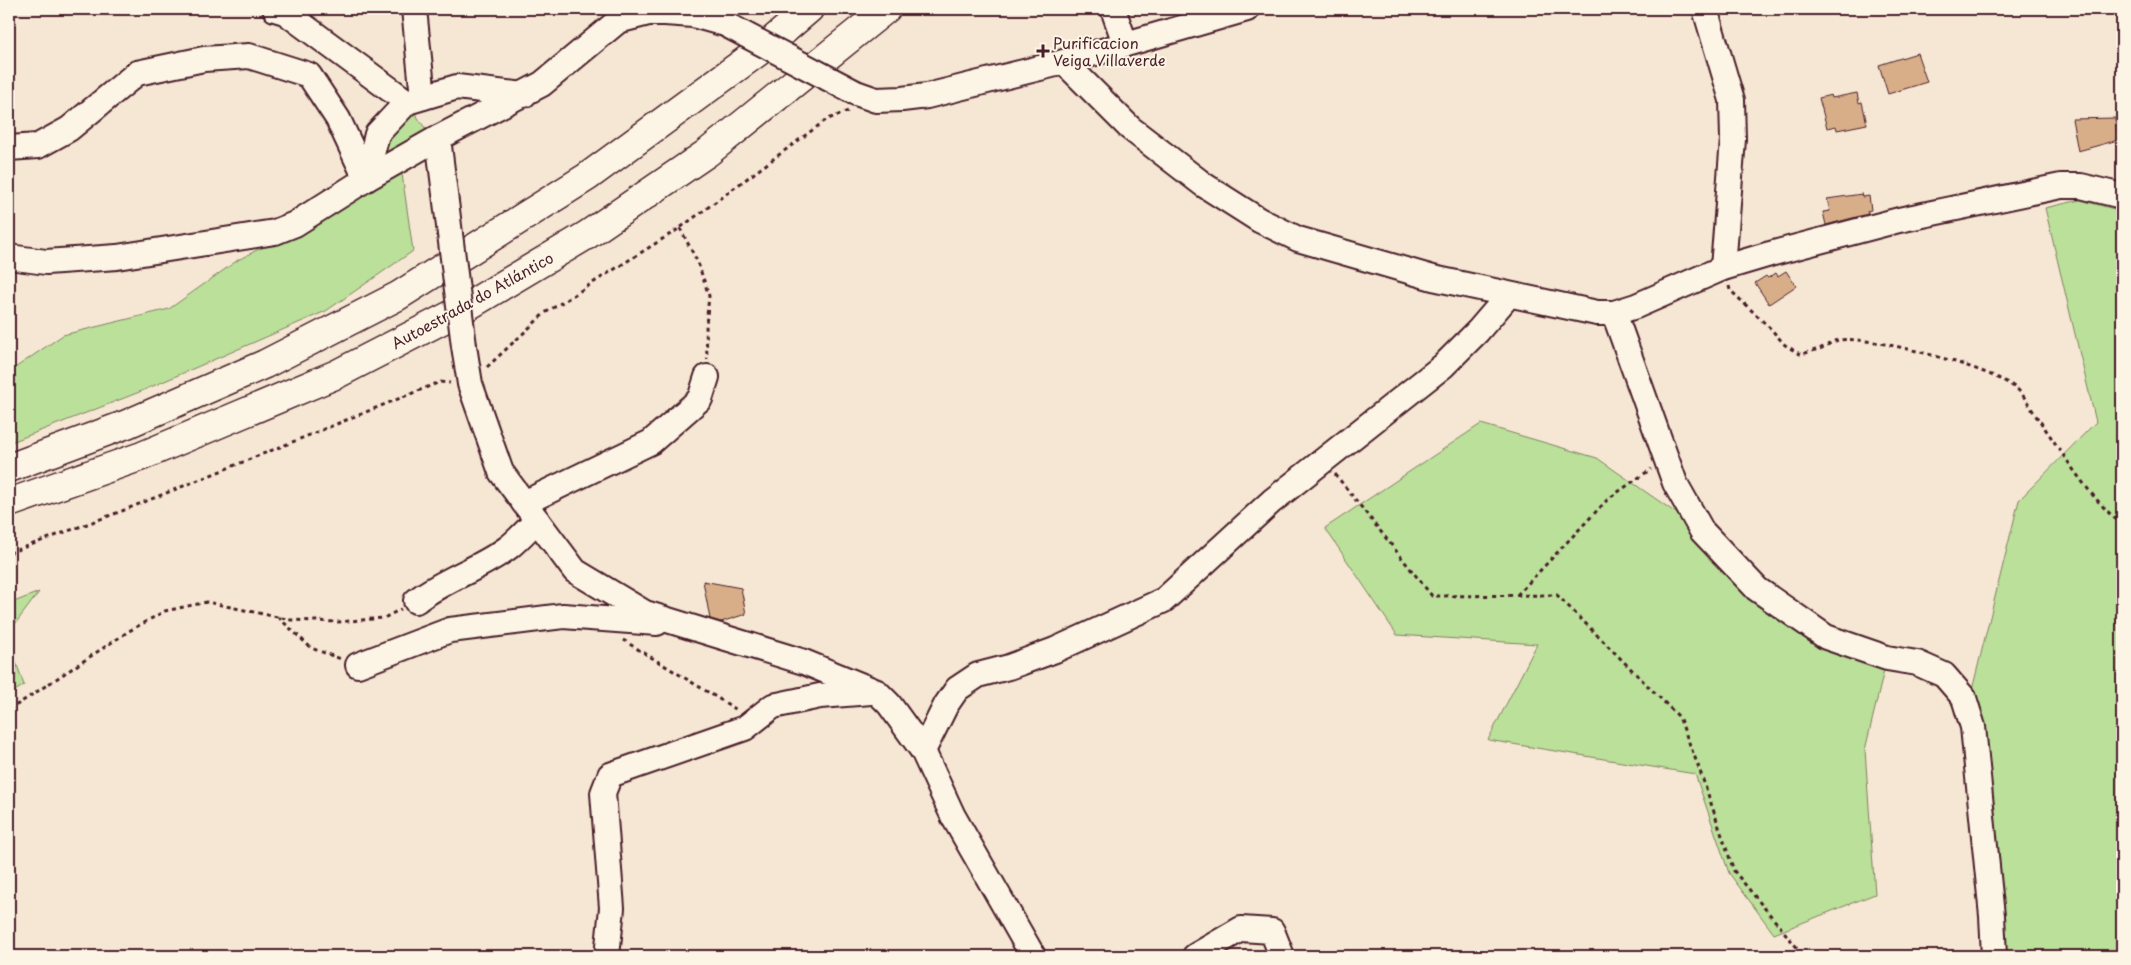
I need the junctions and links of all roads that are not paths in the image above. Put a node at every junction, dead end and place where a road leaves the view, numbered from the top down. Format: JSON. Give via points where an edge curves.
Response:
{"nodes":[{"id":1,"x":276,"y":9,"type":"edge"},
{"id":2,"x":414,"y":9,"type":"edge"},
{"id":3,"x":809,"y":9,"type":"edge"},
{"id":4,"x":886,"y":9,"type":"edge"},
{"id":5,"x":1113,"y":9,"type":"edge"},
{"id":6,"x":1247,"y":9,"type":"edge"},
{"id":7,"x":1704,"y":9,"type":"edge"},
{"id":8,"x":1125,"y":43,"type":"junction"},
{"id":9,"x":1064,"y":62,"type":"junction"},
{"id":10,"x":524,"y":95,"type":"junction"},
{"id":11,"x":415,"y":100,"type":"junction"},
{"id":12,"x":438,"y":138,"type":"junction"},
{"id":13,"x":9,"y":148,"type":"edge"},
{"id":14,"x":366,"y":179,"type":"junction"},
{"id":15,"x":2122,"y":196,"type":"edge"},
{"id":16,"x":9,"y":257,"type":"edge"},
{"id":17,"x":1723,"y":268,"type":"junction"},
{"id":18,"x":1508,"y":296,"type":"junction"},
{"id":19,"x":1614,"y":313,"type":"junction"},
{"id":20,"x":707,"y":377,"type":"road end"},
{"id":21,"x":9,"y":468,"type":"edge"},
{"id":22,"x":9,"y":503,"type":"edge"},
{"id":23,"x":530,"y":511,"type":"junction"},
{"id":24,"x":416,"y":601,"type":"road end"},
{"id":25,"x":684,"y":625,"type":"junction"},
{"id":26,"x":358,"y":665,"type":"road end"},
{"id":27,"x":877,"y":692,"type":"junction"},
{"id":28,"x":923,"y":751,"type":"junction"},
{"id":29,"x":607,"y":956,"type":"edge"},
{"id":30,"x":1033,"y":956,"type":"edge"},
{"id":31,"x":1195,"y":956,"type":"edge"},
{"id":32,"x":1282,"y":956,"type":"edge"},
{"id":33,"x":1994,"y":956,"type":"edge"}],
"edges":[{"from":1,"to":11,"type":"street"},
{"from":2,"to":11,"type":"street"},
{"from":3,"to":21,"type":"highway","via":[[766,46],[587,177],[398,296],[265,364],[127,424]]},
{"from":4,"to":22,"type":"highway","name":"Autoestrada do Atlántico","via":[[708,153],[587,235],[463,309],[337,374],[142,456]]},
{"from":5,"to":8,"type":"street"},
{"from":6,"to":8,"type":"street"},
{"from":7,"to":17,"type":"street","via":[[1732,100],[1734,140]]},
{"from":8,"to":9,"type":"street"},
{"from":9,"to":10,"type":"street","bridge":true,"via":[[927,96],[902,99],[866,97],[725,24],[693,15],[665,13],[625,19],[607,29],[557,74]]},
{"from":9,"to":18,"type":"street","via":[[1130,128],[1204,184],[1259,220],[1298,239]]},
{"from":10,"to":11,"type":"street","via":[[458,87]]},
{"from":10,"to":12,"type":"street"},
{"from":11,"to":14,"type":"street","via":[[377,134]]},
{"from":12,"to":14,"type":"street"},
{"from":12,"to":23,"type":"street","bridge":true,"via":[[470,384],[500,472]]},
{"from":13,"to":14,"type":"street","via":[[38,146],[69,129],[136,73],[204,59],[249,56],[309,75],[338,119]]},
{"from":14,"to":16,"type":"street","via":[[295,224],[267,234],[67,261]]},
{"from":15,"to":17,"type":"street","via":[[2082,186],[2055,187],[1899,220]]},
{"from":17,"to":19,"type":"street"},
{"from":18,"to":19,"type":"street","via":[[1597,313]]},
{"from":18,"to":28,"type":"street","via":[[1443,366],[1265,507],[1164,600],[1055,650],[978,675],[957,689]]},
{"from":19,"to":33,"type":"street","via":[[1674,483],[1702,531],[1757,589],[1826,637],[1886,658],[1917,663],[1944,675],[1964,698],[1973,727]]},
{"from":20,"to":23,"type":"street","via":[[700,399],[651,442]]},
{"from":23,"to":24,"type":"street","via":[[509,547]]},
{"from":23,"to":25,"type":"street","via":[[576,571],[645,613]]},
{"from":25,"to":26,"type":"street","via":[[563,616],[450,630]]},
{"from":25,"to":27,"type":"street","via":[[804,662]]},
{"from":27,"to":28,"type":"street"},
{"from":27,"to":29,"type":"street","via":[[820,696],[773,706],[745,728],[610,775],[603,793],[612,908]]},
{"from":28,"to":30,"type":"street","via":[[953,816]]},
{"from":31,"to":32,"type":"street","via":[[1241,928],[1272,931]]}]}
